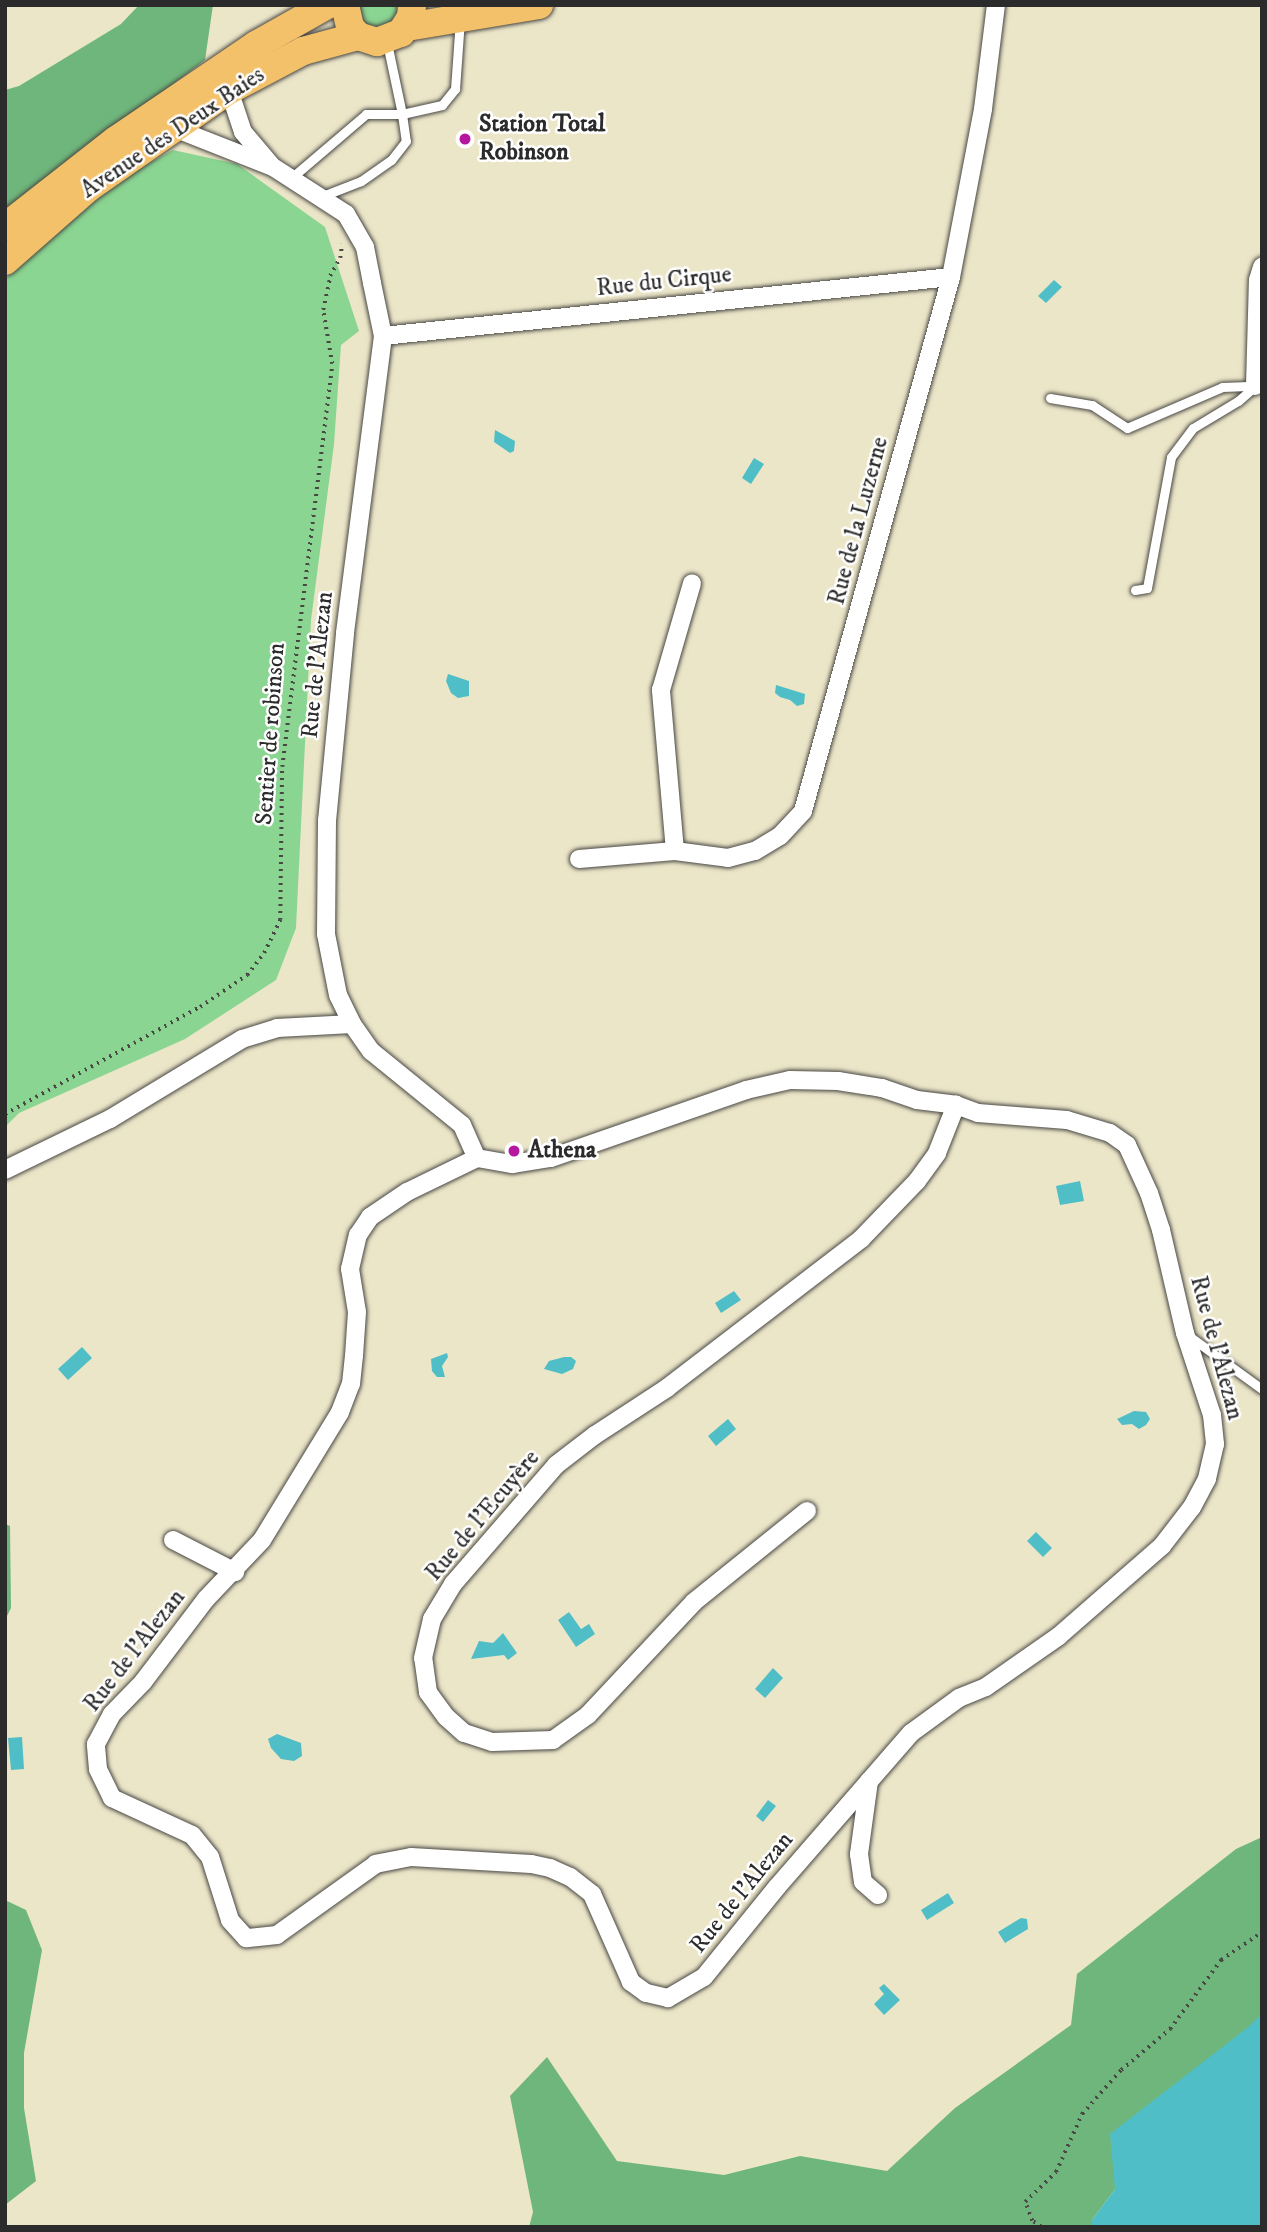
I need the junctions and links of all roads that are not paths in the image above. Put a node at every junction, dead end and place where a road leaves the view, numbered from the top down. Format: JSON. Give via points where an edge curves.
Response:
{"nodes":[{"id":1,"x":327,"y":5,"type":"edge"},
{"id":2,"x":345,"y":5,"type":"edge"},
{"id":3,"x":538,"y":5,"type":"edge"},
{"id":4,"x":996,"y":5,"type":"edge"},
{"id":5,"x":460,"y":16,"type":"junction"},
{"id":6,"x":402,"y":24,"type":"edge"},
{"id":7,"x":358,"y":36,"type":"junction"},
{"id":8,"x":229,"y":90,"type":"junction"},
{"id":9,"x":402,"y":114,"type":"junction"},
{"id":10,"x":174,"y":128,"type":"junction"},
{"id":11,"x":273,"y":167,"type":"junction"},
{"id":12,"x":290,"y":178,"type":"junction"},
{"id":13,"x":320,"y":197,"type":"junction"},
{"id":14,"x":5,"y":227,"type":"edge"},
{"id":15,"x":5,"y":261,"type":"edge"},
{"id":16,"x":1262,"y":267,"type":"edge"},
{"id":17,"x":951,"y":276,"type":"junction"},
{"id":18,"x":1260,"y":310,"type":"edge"},
{"id":19,"x":383,"y":336,"type":"junction"},
{"id":20,"x":1255,"y":386,"type":"junction"},
{"id":21,"x":1050,"y":398,"type":"dead end"},
{"id":22,"x":692,"y":583,"type":"dead end"},
{"id":23,"x":1135,"y":590,"type":"dead end"},
{"id":24,"x":675,"y":851,"type":"junction"},
{"id":25,"x":579,"y":859,"type":"dead end"},
{"id":26,"x":352,"y":1024,"type":"junction"},
{"id":27,"x":956,"y":1105,"type":"junction"},
{"id":28,"x":477,"y":1158,"type":"junction"},
{"id":29,"x":5,"y":1170,"type":"edge"},
{"id":30,"x":1185,"y":1333,"type":"junction"},
{"id":31,"x":1262,"y":1389,"type":"edge"},
{"id":32,"x":807,"y":1511,"type":"dead end"},
{"id":33,"x":173,"y":1540,"type":"dead end"},
{"id":34,"x":235,"y":1572,"type":"junction"},
{"id":35,"x":869,"y":1781,"type":"junction"},
{"id":36,"x":878,"y":1895,"type":"dead end"}],
"edges":[{"from":1,"to":14,"type":"main road","name":"Avenue des Deux Baies","via":[[256,45],[116,140]]},
{"from":2,"to":7,"type":"main road","via":[[346,18]]},
{"from":3,"to":5,"type":"main road"},
{"from":4,"to":17,"type":"street","name":"Rue de la Luzerne","via":[[983,109]]},
{"from":5,"to":6,"type":"main road"},
{"from":5,"to":9,"type":"lane","via":[[455,89],[442,106]]},
{"from":6,"to":7,"type":"main road","via":[[377,42]]},
{"from":6,"to":9,"type":"lane"},
{"from":7,"to":8,"type":"main road","name":"Avenue des Deux Baies","via":[[303,51]]},
{"from":8,"to":10,"type":"main road","name":"Avenue des Deux Baies"},
{"from":8,"to":11,"type":"street","name":"Rue de l'Alezan","via":[[243,132]]},
{"from":9,"to":12,"type":"lane","via":[[366,114]]},
{"from":9,"to":13,"type":"lane","via":[[406,141],[391,160],[361,181]]},
{"from":10,"to":11,"type":"street","name":"Rue de l'Alezan"},
{"from":10,"to":15,"type":"main road","name":"Avenue des Deux Baies","via":[[88,188]]},
{"from":11,"to":12,"type":"street","name":"Rue de l'Alezan"},
{"from":12,"to":13,"type":"street","name":"Rue de l'Alezan"},
{"from":13,"to":19,"type":"street","name":"Rue de l'Alezan","via":[[346,214],[365,247]]},
{"from":16,"to":18,"type":"street"},
{"from":17,"to":19,"type":"street","name":"Rue du Cirque"},
{"from":17,"to":24,"type":"street","name":"Rue de la Luzerne","via":[[803,811],[780,835],[755,851],[728,858]]},
{"from":18,"to":20,"type":"street"},
{"from":19,"to":26,"type":"street","name":"Rue de l'Alezan","via":[[327,820],[326,934],[338,995]]},
{"from":20,"to":21,"type":"lane","via":[[1222,387],[1127,428],[1092,405]]},
{"from":20,"to":23,"type":"lane","via":[[1193,428],[1171,457],[1147,588]]},
{"from":22,"to":24,"type":"street","via":[[662,690]]},
{"from":24,"to":25,"type":"street","name":"Rue de la Luzerne"},
{"from":26,"to":28,"type":"street","name":"Rue de l'Alezan","via":[[371,1051],[462,1125]]},
{"from":26,"to":29,"type":"street","via":[[277,1028],[242,1040],[110,1119]]},
{"from":27,"to":28,"type":"street","name":"Rue de l'Alezan","via":[[838,1081],[790,1080],[746,1090],[551,1158],[512,1164]]},
{"from":27,"to":30,"type":"street","name":"Rue de l'Alezan","via":[[978,1113],[1066,1121],[1110,1133],[1127,1145],[1161,1230]]},
{"from":27,"to":32,"type":"street","name":"Rue de l'Ecuyère","via":[[937,1153],[917,1181],[861,1239],[667,1388],[556,1465],[453,1584],[432,1619],[423,1657],[428,1692],[464,1732],[492,1742],[553,1740],[588,1715],[694,1602]]},
{"from":28,"to":34,"type":"street","name":"Rue de l'Alezan","via":[[407,1192],[370,1217],[358,1235],[350,1269],[356,1312],[351,1384],[340,1412],[262,1540]]},
{"from":30,"to":31,"type":"lane"},
{"from":30,"to":35,"type":"street","name":"Rue de l'Alezan","via":[[1212,1415],[1215,1444],[1207,1479],[1192,1507],[1162,1546],[1059,1636],[911,1732]]},
{"from":33,"to":34,"type":"street"},
{"from":34,"to":35,"type":"street","name":"Rue de l'Alezan","via":[[206,1599],[143,1682],[112,1714],[96,1744],[98,1769],[112,1798],[192,1835],[210,1857],[230,1920],[246,1938],[277,1936],[376,1864],[411,1857],[531,1864],[570,1877],[592,1894],[631,1982],[646,1993],[668,1998],[704,1977]]},
{"from":35,"to":36,"type":"street","via":[[859,1854],[863,1882]]}]}
